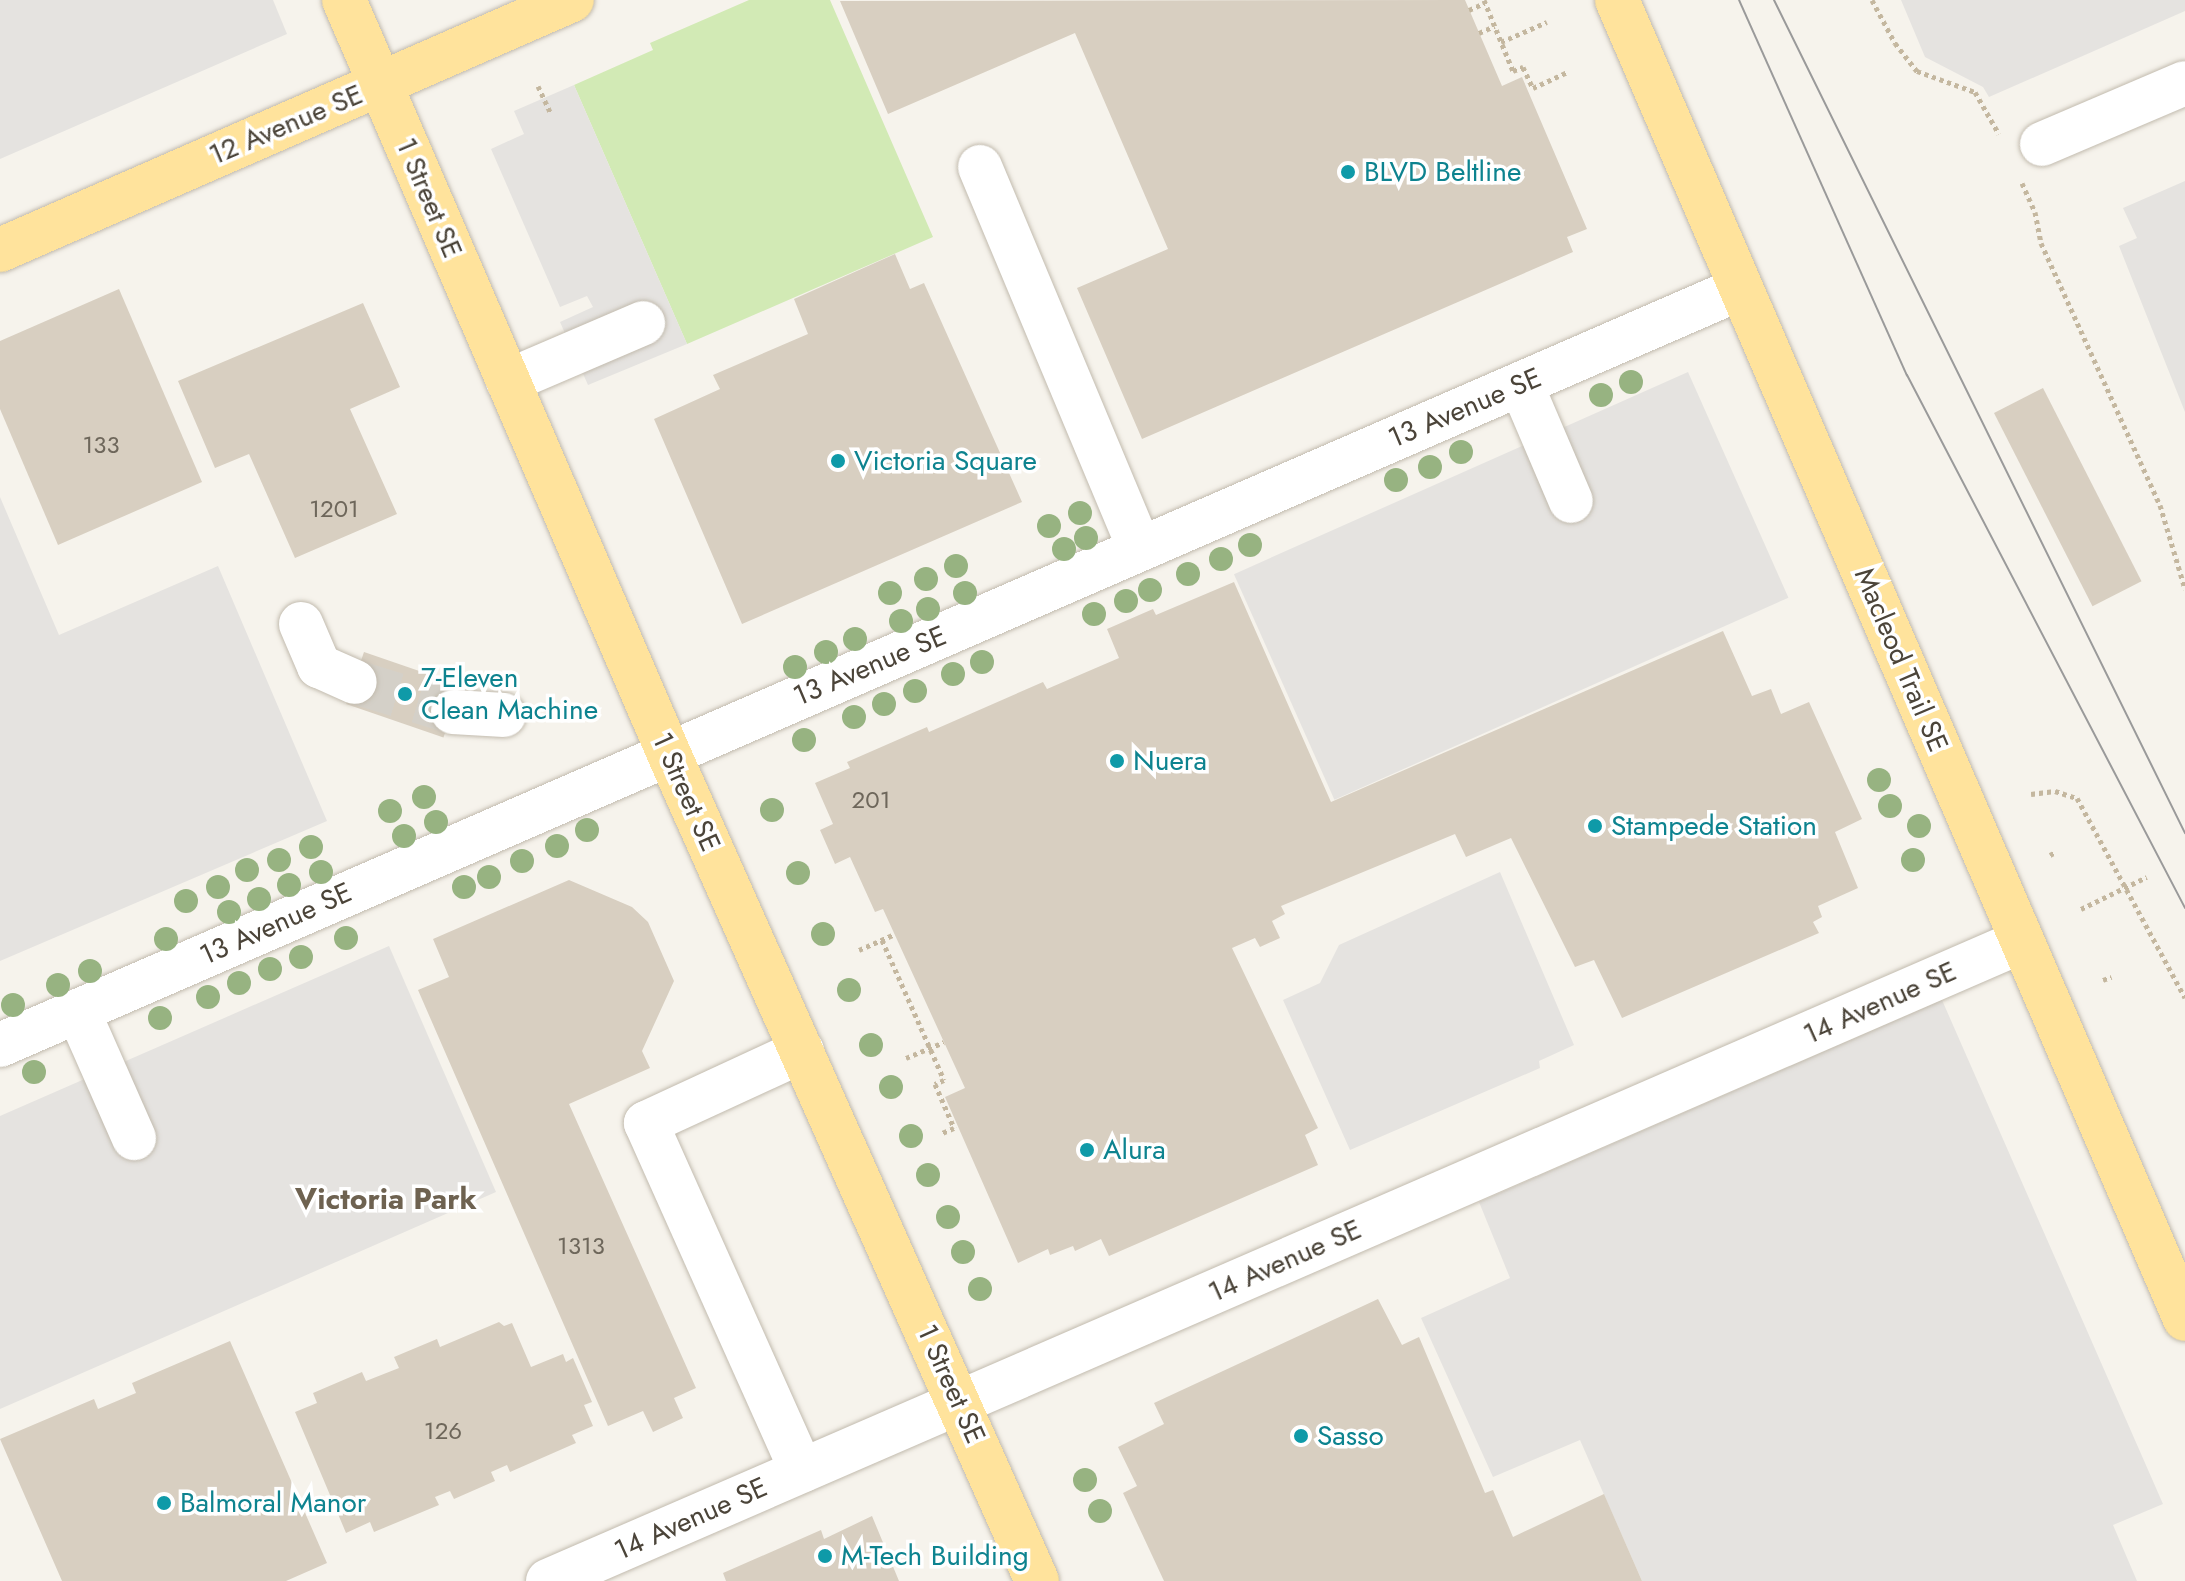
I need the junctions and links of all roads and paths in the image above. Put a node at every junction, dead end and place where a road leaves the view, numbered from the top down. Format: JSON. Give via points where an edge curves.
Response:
{"nodes":[{"id":1,"x":344,"y":0,"type":"edge"},
{"id":2,"x":572,"y":0,"type":"edge"},
{"id":3,"x":1617,"y":0,"type":"edge"},
{"id":4,"x":1872,"y":0,"type":"edge"},
{"id":5,"x":1484,"y":1,"type":"edge"},
{"id":6,"x":1469,"y":10,"type":"dead end"},
{"id":7,"x":1547,"y":22,"type":"dead end"},
{"id":8,"x":1495,"y":26,"type":"junction"},
{"id":9,"x":1479,"y":33,"type":"dead end"},
{"id":10,"x":1501,"y":42,"type":"junction"},
{"id":11,"x":1568,"y":72,"type":"dead end"},
{"id":12,"x":2185,"y":83,"type":"edge"},
{"id":13,"x":380,"y":84,"type":"junction"},
{"id":14,"x":538,"y":86,"type":"dead end"},
{"id":15,"x":550,"y":112,"type":"dead end"},
{"id":16,"x":2020,"y":151,"type":"junction"},
{"id":17,"x":980,"y":167,"type":"dead end"},
{"id":18,"x":0,"y":250,"type":"edge"},
{"id":19,"x":1741,"y":288,"type":"junction"},
{"id":20,"x":643,"y":323,"type":"dead end"},
{"id":21,"x":508,"y":381,"type":"junction"},
{"id":22,"x":1521,"y":384,"type":"junction"},
{"id":23,"x":1571,"y":501,"type":"dead end"},
{"id":24,"x":1140,"y":549,"type":"junction"},
{"id":25,"x":2185,"y":589,"type":"edge"},
{"id":26,"x":301,"y":624,"type":"dead end"},
{"id":27,"x":355,"y":682,"type":"tunnel mouth"},
{"id":28,"x":453,"y":712,"type":"tunnel mouth"},
{"id":29,"x":504,"y":715,"type":"dead end"},
{"id":30,"x":669,"y":754,"type":"junction"},
{"id":31,"x":2031,"y":794,"type":"dead end"},
{"id":32,"x":2147,"y":877,"type":"dead end"},
{"id":33,"x":2126,"y":888,"type":"junction"},
{"id":34,"x":2081,"y":909,"type":"dead end"},
{"id":35,"x":895,"y":934,"type":"dead end"},
{"id":36,"x":882,"y":940,"type":"junction"},
{"id":37,"x":2022,"y":941,"type":"junction"},
{"id":38,"x":859,"y":950,"type":"dead end"},
{"id":39,"x":2111,"y":977,"type":"dead end"},
{"id":40,"x":2103,"y":980,"type":"dead end"},
{"id":41,"x":2185,"y":998,"type":"edge"},
{"id":42,"x":78,"y":1011,"type":"junction"},
{"id":43,"x":944,"y":1042,"type":"dead end"},
{"id":44,"x":0,"y":1045,"type":"edge"},
{"id":45,"x":930,"y":1048,"type":"junction"},
{"id":46,"x":802,"y":1051,"type":"junction"},
{"id":47,"x":906,"y":1058,"type":"dead end"},
{"id":48,"x":940,"y":1134,"type":"dead end"},
{"id":49,"x":134,"y":1138,"type":"dead end"},
{"id":50,"x":2185,"y":1319,"type":"edge"},
{"id":51,"x":960,"y":1403,"type":"junction"},
{"id":52,"x":802,"y":1471,"type":"junction"},
{"id":53,"x":548,"y":1581,"type":"edge"},
{"id":54,"x":1037,"y":1581,"type":"edge"}],
"edges":[{"from":1,"to":13,"type":"main road","name":"1 Street SE"},
{"from":2,"to":13,"type":"main road","name":"12 Avenue SE"},
{"from":3,"to":19,"type":"main road","name":"Macleod Trail SE"},
{"from":4,"to":16,"type":"path","via":[[1917,71],[1975,92]]},
{"from":5,"to":6,"type":"path"},
{"from":5,"to":8,"type":"path"},
{"from":7,"to":10,"type":"path"},
{"from":8,"to":9,"type":"path"},
{"from":8,"to":10,"type":"path"},
{"from":10,"to":11,"type":"path","via":[[1513,71],[1523,67],[1533,88]]},
{"from":12,"to":16,"type":"street"},
{"from":13,"to":18,"type":"main road","name":"12 Avenue SE"},
{"from":13,"to":21,"type":"main road","name":"1 Street SE"},
{"from":14,"to":15,"type":"path"},
{"from":16,"to":25,"type":"path","via":[[2041,243],[2160,505]]},
{"from":17,"to":24,"type":"street"},
{"from":19,"to":22,"type":"street","name":"13 Avenue SE"},
{"from":19,"to":37,"type":"main road","name":"Macleod Trail SE"},
{"from":20,"to":21,"type":"street"},
{"from":21,"to":30,"type":"main road","name":"1 Street SE"},
{"from":22,"to":23,"type":"street"},
{"from":22,"to":24,"type":"street","name":"13 Avenue SE"},
{"from":24,"to":30,"type":"street","name":"13 Avenue SE"},
{"from":26,"to":27,"type":"street","via":[[319,666]]},
{"from":28,"to":29,"type":"street"},
{"from":30,"to":42,"type":"street","name":"13 Avenue SE"},
{"from":30,"to":46,"type":"main road","name":"1 Street SE"},
{"from":31,"to":33,"type":"path","via":[[2055,791],[2077,798]]},
{"from":32,"to":33,"type":"path"},
{"from":33,"to":34,"type":"path"},
{"from":33,"to":41,"type":"path"},
{"from":35,"to":36,"type":"path"},
{"from":36,"to":38,"type":"path"},
{"from":36,"to":45,"type":"path"},
{"from":37,"to":50,"type":"main road","name":"Macleod Trail SE"},
{"from":37,"to":51,"type":"street","name":"14 Avenue SE"},
{"from":39,"to":40,"type":"path"},
{"from":42,"to":44,"type":"street","name":"13 Avenue SE"},
{"from":42,"to":49,"type":"street"},
{"from":43,"to":45,"type":"path"},
{"from":45,"to":47,"type":"path"},
{"from":45,"to":48,"type":"path","via":[[944,1080],[935,1084],[954,1128]]},
{"from":46,"to":51,"type":"main road","name":"1 Street SE"},
{"from":46,"to":52,"type":"street","via":[[646,1123]]},
{"from":51,"to":52,"type":"street","name":"14 Avenue SE"},
{"from":51,"to":54,"type":"main road","name":"1 Street SE"},
{"from":52,"to":53,"type":"street","name":"14 Avenue SE"}]}
